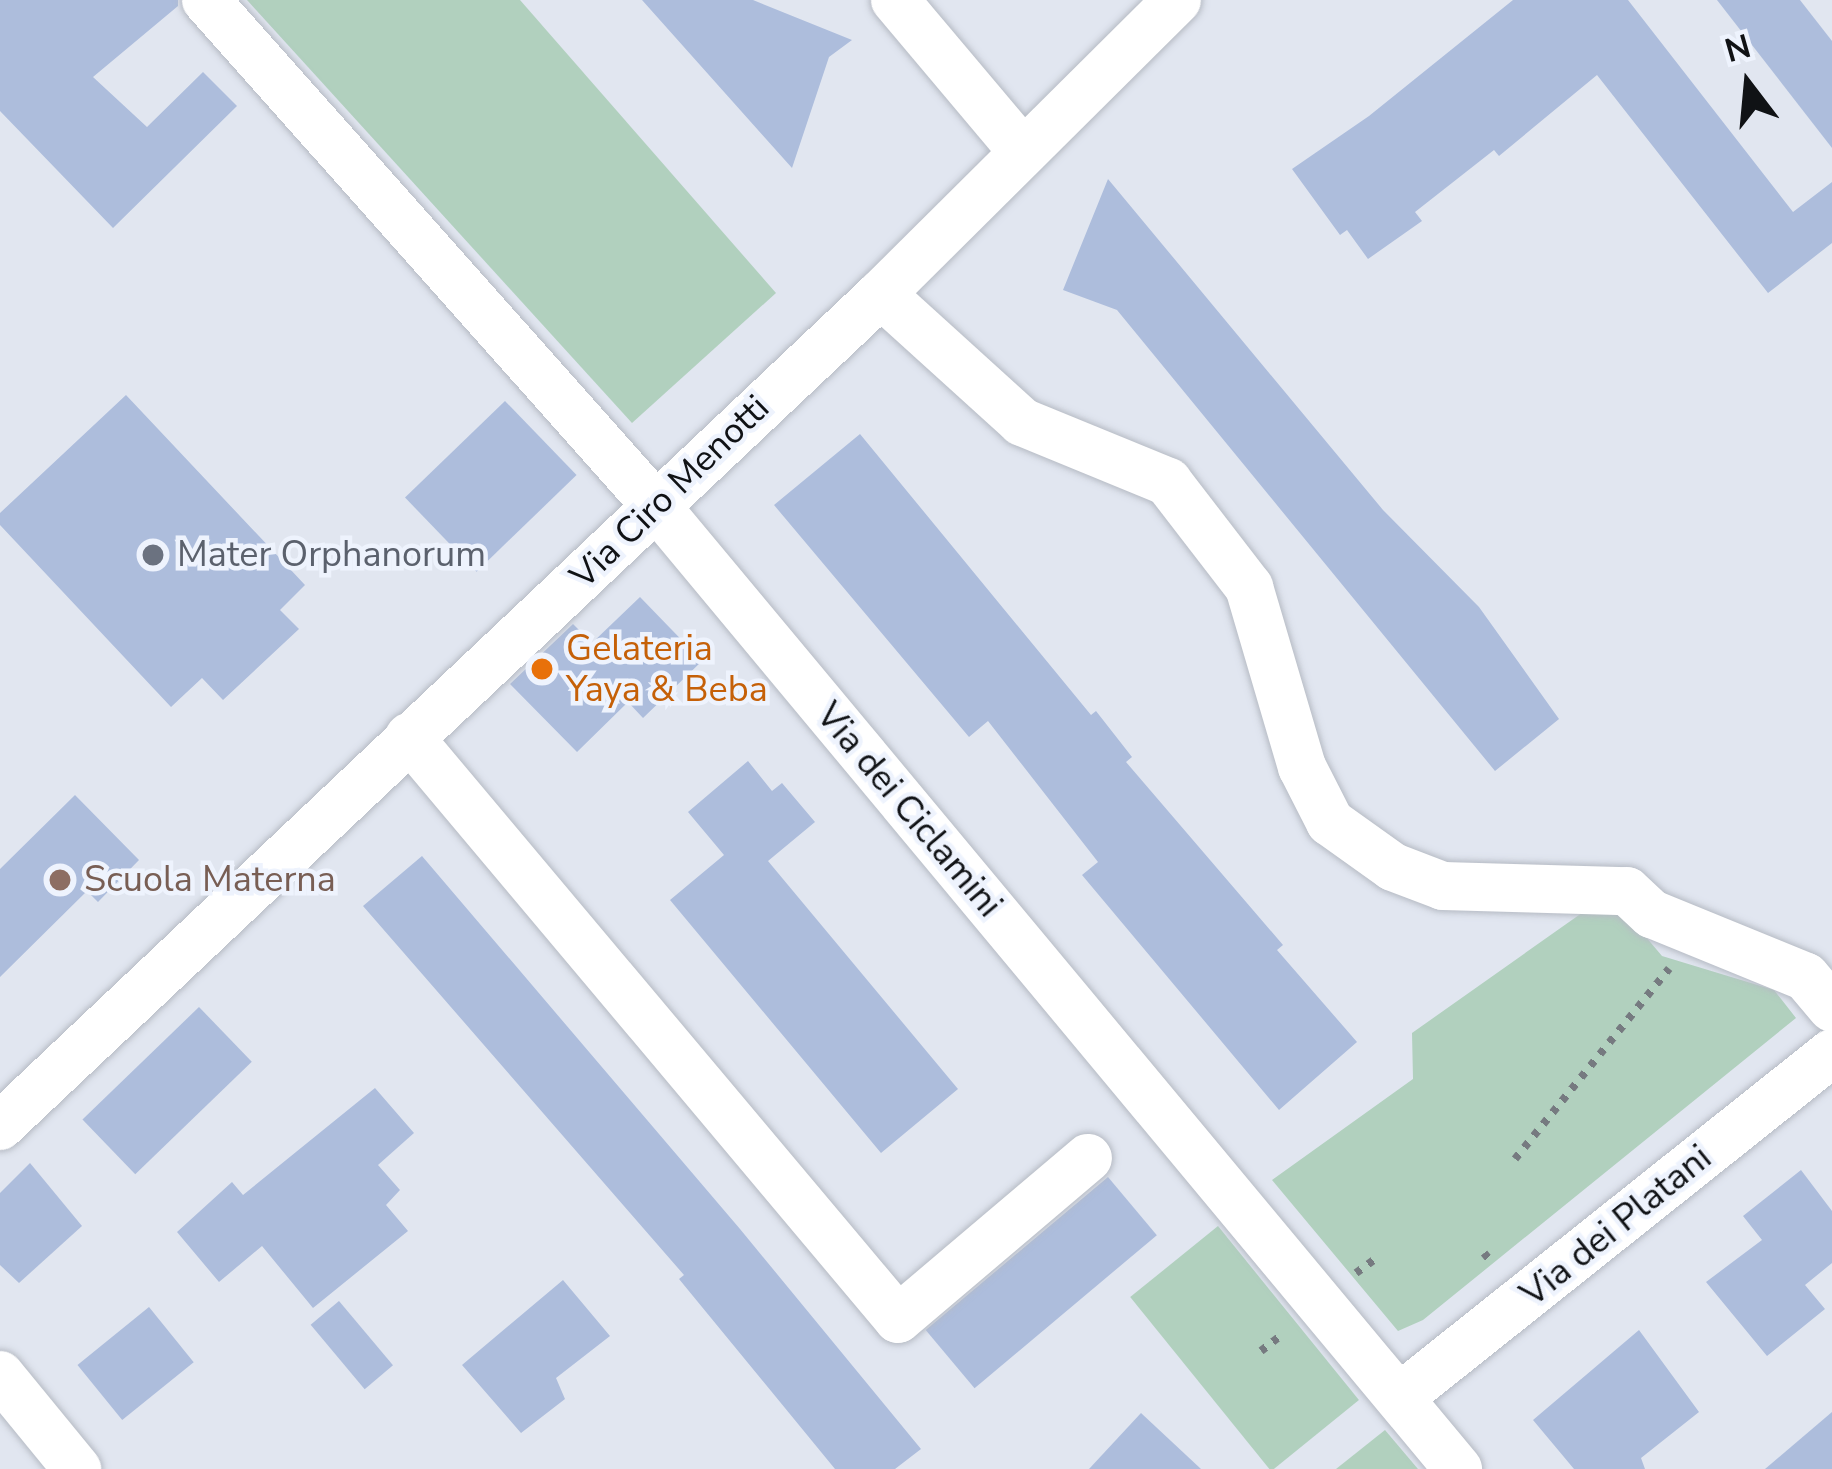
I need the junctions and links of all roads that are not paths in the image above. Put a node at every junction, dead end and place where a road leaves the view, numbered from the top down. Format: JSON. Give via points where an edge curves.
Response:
{"nodes":[{"id":1,"x":206,"y":0,"type":"edge"},
{"id":2,"x":895,"y":0,"type":"edge"},
{"id":3,"x":1178,"y":0,"type":"edge"},
{"id":4,"x":1023,"y":152,"type":"junction"},
{"id":5,"x":881,"y":294,"type":"junction"},
{"id":6,"x":657,"y":507,"type":"junction"},
{"id":7,"x":409,"y":737,"type":"junction"},
{"id":8,"x":1832,"y":1008,"type":"edge"},
{"id":9,"x":1832,"y":1054,"type":"edge"},
{"id":10,"x":0,"y":1126,"type":"edge"},
{"id":11,"x":1088,"y":1158,"type":"dead end"},
{"id":12,"x":0,"y":1375,"type":"edge"},
{"id":13,"x":1400,"y":1397,"type":"junction"},
{"id":14,"x":77,"y":1469,"type":"edge"},
{"id":15,"x":1458,"y":1469,"type":"edge"}],
"edges":[{"from":1,"to":6,"type":"street","name":"Via dei Ciclamini"},
{"from":2,"to":4,"type":"street"},
{"from":3,"to":4,"type":"street","name":"Via Ciro Menotti"},
{"from":4,"to":5,"type":"street","name":"Via Ciro Menotti"},
{"from":5,"to":6,"type":"street","name":"Via Ciro Menotti"},
{"from":5,"to":8,"type":"street","via":[[1022,422],[1168,482],[1249,587],[1302,767],[1330,822],[1393,867],[1443,886],[1627,891],[1652,914],[1806,976]]},
{"from":6,"to":7,"type":"street","name":"Via Ciro Menotti"},
{"from":6,"to":13,"type":"street","name":"Via dei Ciclamini"},
{"from":7,"to":10,"type":"street","name":"Via Ciro Menotti"},
{"from":7,"to":11,"type":"street","via":[[898,1319]]},
{"from":9,"to":13,"type":"street","name":"Via dei Platani"},
{"from":12,"to":14,"type":"street"},
{"from":13,"to":15,"type":"street","name":"Via dei Ciclamini"}]}
